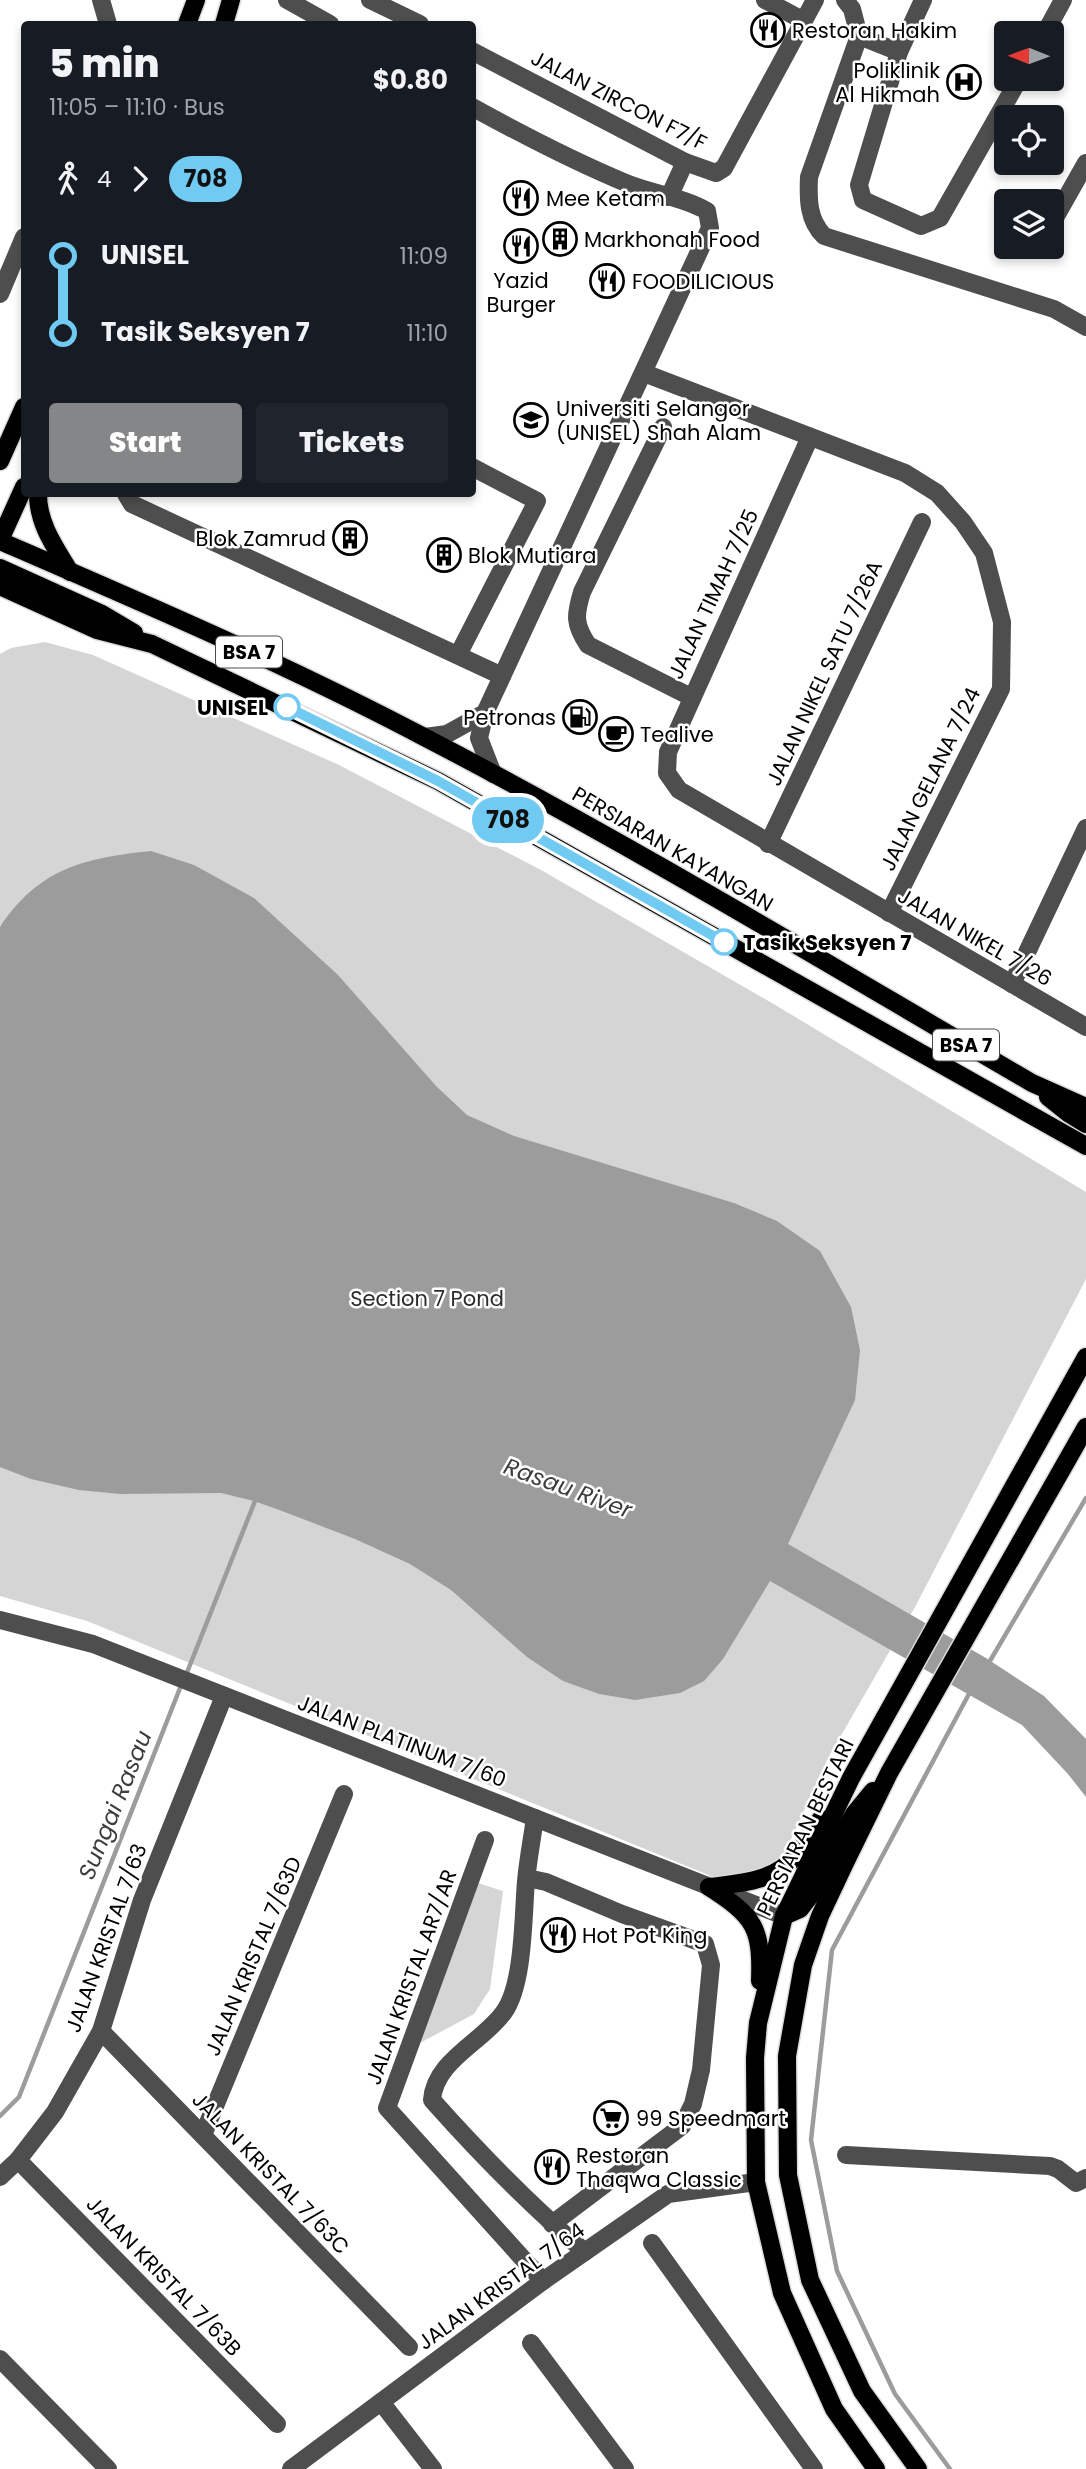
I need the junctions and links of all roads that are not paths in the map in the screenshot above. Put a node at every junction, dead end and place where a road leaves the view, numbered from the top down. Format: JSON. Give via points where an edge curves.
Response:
{"nodes":[{"id":1,"x":101,"y":0,"type":"edge"},
{"id":2,"x":195,"y":0,"type":"edge"},
{"id":3,"x":287,"y":0,"type":"edge"},
{"id":4,"x":370,"y":0,"type":"edge"},
{"id":5,"x":765,"y":0,"type":"edge"},
{"id":6,"x":816,"y":0,"type":"edge"},
{"id":7,"x":845,"y":0,"type":"edge"},
{"id":8,"x":923,"y":0,"type":"edge"},
{"id":9,"x":1063,"y":0,"type":"edge"},
{"id":10,"x":232,"y":1,"type":"edge"},
{"id":11,"x":302,"y":17,"type":"edge"},
{"id":12,"x":804,"y":20,"type":"junction"},
{"id":13,"x":107,"y":21,"type":"edge"},
{"id":14,"x":188,"y":21,"type":"edge"},
{"id":15,"x":225,"y":21,"type":"edge"},
{"id":16,"x":414,"y":21,"type":"edge"},
{"id":17,"x":1052,"y":21,"type":"edge"},
{"id":18,"x":859,"y":36,"type":"junction"},
{"id":19,"x":899,"y":52,"type":"junction"},
{"id":20,"x":476,"y":53,"type":"edge"},
{"id":21,"x":1012,"y":91,"type":"edge"},
{"id":22,"x":476,"y":109,"type":"edge"},
{"id":23,"x":685,"y":162,"type":"junction"},
{"id":24,"x":1086,"y":163,"type":"edge"},
{"id":25,"x":669,"y":197,"type":"junction"},
{"id":26,"x":1064,"y":202,"type":"edge"},
{"id":27,"x":21,"y":244,"type":"edge"},
{"id":28,"x":1,"y":288,"type":"edge"},
{"id":29,"x":1086,"y":327,"type":"edge"},
{"id":30,"x":644,"y":373,"type":"junction"},
{"id":31,"x":21,"y":413,"type":"edge"},
{"id":32,"x":663,"y":427,"type":"dead end"},
{"id":33,"x":810,"y":437,"type":"junction"},
{"id":34,"x":2,"y":454,"type":"edge"},
{"id":35,"x":476,"y":469,"type":"edge"},
{"id":36,"x":21,"y":494,"type":"edge"},
{"id":37,"x":38,"y":497,"type":"edge"},
{"id":38,"x":128,"y":497,"type":"edge"},
{"id":39,"x":922,"y":522,"type":"dead end"},
{"id":40,"x":0,"y":541,"type":"edge"},
{"id":41,"x":0,"y":568,"type":"edge"},
{"id":42,"x":71,"y":572,"type":"junction"},
{"id":43,"x":0,"y":586,"type":"edge"},
{"id":44,"x":152,"y":644,"type":"junction"},
{"id":45,"x":458,"y":655,"type":"junction"},
{"id":46,"x":502,"y":676,"type":"junction"},
{"id":47,"x":691,"y":697,"type":"junction"},
{"id":48,"x":485,"y":713,"type":"junction"},
{"id":49,"x":425,"y":737,"type":"junction"},
{"id":50,"x":667,"y":773,"type":"joint"},
{"id":51,"x":494,"y":774,"type":"junction"},
{"id":52,"x":1086,"y":828,"type":"edge"},
{"id":53,"x":768,"y":844,"type":"junction"},
{"id":54,"x":1079,"y":861,"type":"edge"},
{"id":55,"x":889,"y":913,"type":"junction"},
{"id":56,"x":1012,"y":984,"type":"junction"},
{"id":57,"x":1086,"y":1027,"type":"edge"},
{"id":58,"x":1032,"y":1083,"type":"junction"},
{"id":59,"x":1086,"y":1107,"type":"edge"},
{"id":60,"x":1086,"y":1124,"type":"edge"},
{"id":61,"x":1086,"y":1146,"type":"edge"},
{"id":62,"x":1085,"y":1359,"type":"edge"},
{"id":63,"x":1086,"y":1427,"type":"edge"},
{"id":64,"x":0,"y":1620,"type":"edge"},
{"id":65,"x":224,"y":1696,"type":"junction"},
{"id":66,"x":888,"y":1773,"type":"junction"},
{"id":67,"x":851,"y":1778,"type":"junction"},
{"id":68,"x":344,"y":1794,"type":"dead end"},
{"id":69,"x":535,"y":1818,"type":"junction"},
{"id":70,"x":485,"y":1840,"type":"dead end"},
{"id":71,"x":527,"y":1878,"type":"junction"},
{"id":72,"x":709,"y":1887,"type":"junction"},
{"id":73,"x":783,"y":1916,"type":"junction"},
{"id":74,"x":758,"y":2023,"type":"junction"},
{"id":75,"x":101,"y":2031,"type":"junction"},
{"id":76,"x":203,"y":2135,"type":"junction"},
{"id":77,"x":846,"y":2155,"type":"dead end"},
{"id":78,"x":18,"y":2160,"type":"junction"},
{"id":79,"x":0,"y":2178,"type":"edge"},
{"id":80,"x":1086,"y":2178,"type":"edge"},
{"id":81,"x":756,"y":2182,"type":"junction"},
{"id":82,"x":552,"y":2224,"type":"junction"},
{"id":83,"x":652,"y":2243,"type":"dead end"},
{"id":84,"x":585,"y":2252,"type":"junction"},
{"id":85,"x":543,"y":2281,"type":"junction"},
{"id":86,"x":531,"y":2343,"type":"dead end"},
{"id":87,"x":409,"y":2347,"type":"dead end"},
{"id":88,"x":0,"y":2359,"type":"edge"},
{"id":89,"x":382,"y":2402,"type":"junction"},
{"id":90,"x":277,"y":2424,"type":"dead end"},
{"id":91,"x":108,"y":2469,"type":"edge"},
{"id":92,"x":291,"y":2469,"type":"edge"},
{"id":93,"x":433,"y":2469,"type":"edge"},
{"id":94,"x":625,"y":2469,"type":"edge"},
{"id":95,"x":814,"y":2469,"type":"edge"},
{"id":96,"x":876,"y":2469,"type":"edge"},
{"id":97,"x":918,"y":2469,"type":"edge"}],
"edges":[{"from":1,"to":13,"type":"street"},
{"from":2,"to":14,"type":"main road"},
{"from":3,"to":11,"type":"street"},
{"from":4,"to":16,"type":"street"},
{"from":5,"to":12,"type":"street"},
{"from":6,"to":12,"type":"street","name":"JALAN ZIRCON F7/F"},
{"from":7,"to":18,"type":"street"},
{"from":8,"to":19,"type":"street"},
{"from":9,"to":17,"type":"street"},
{"from":10,"to":15,"type":"main road"},
{"from":12,"to":23,"type":"street","name":"JALAN ZIRCON F7/F","via":[[724,168],[716,173]]},
{"from":18,"to":19,"type":"street"},
{"from":18,"to":29,"type":"street","via":[[809,177],[808,196],[817,229],[824,236],[1054,309]]},
{"from":19,"to":21,"type":"street","via":[[859,185],[863,201],[921,226],[940,218]]},
{"from":20,"to":23,"type":"street","name":"JALAN ZIRCON F7/F"},
{"from":22,"to":25,"type":"street","via":[[588,168]]},
{"from":23,"to":25,"type":"street"},
{"from":24,"to":26,"type":"street"},
{"from":25,"to":30,"type":"street","via":[[707,211],[710,228]]},
{"from":27,"to":28,"type":"street"},
{"from":30,"to":33,"type":"street","name":"JALAN GELANA 7/24"},
{"from":30,"to":46,"type":"street"},
{"from":31,"to":34,"type":"main road"},
{"from":32,"to":47,"type":"street","via":[[576,612],[578,631],[589,645]]},
{"from":33,"to":47,"type":"street","name":"JALAN TIMAH 7/25"},
{"from":33,"to":55,"type":"street","name":"JALAN GELANA 7/24","via":[[905,473],[937,493],[984,553],[1002,622],[1001,689]]},
{"from":35,"to":45,"type":"street","via":[[537,501]]},
{"from":36,"to":40,"type":"main road"},
{"from":37,"to":42,"type":"main road","via":[[48,537]]},
{"from":38,"to":45,"type":"street","via":[[132,504]]},
{"from":39,"to":53,"type":"street","name":"JALAN NIKEL SATU 7/26A"},
{"from":40,"to":42,"type":"main road","name":"PERSIARAN KAYANGAN","number":"BSA 7"},
{"from":41,"to":44,"type":"main road","via":[[102,614]]},
{"from":42,"to":49,"type":"main road","name":"PERSIARAN KAYANGAN","number":"BSA 7"},
{"from":43,"to":44,"type":"main road","number":"BSA 7","via":[[97,629]]},
{"from":44,"to":61,"type":"main road","number":"BSA 7","via":[[438,781]]},
{"from":45,"to":46,"type":"street"},
{"from":46,"to":48,"type":"street"},
{"from":47,"to":50,"type":"street","name":"JALAN TIMAH 7/25","via":[[668,752]]},
{"from":48,"to":49,"type":"street","via":[[447,734]]},
{"from":48,"to":51,"type":"street","via":[[479,738]]},
{"from":49,"to":51,"type":"main road","name":"PERSIARAN KAYANGAN","number":"BSA 7"},
{"from":50,"to":53,"type":"street","name":"JALAN NIKEL 7/26","via":[[679,790]]},
{"from":51,"to":58,"type":"main road","name":"PERSIARAN KAYANGAN","number":"BSA 7"},
{"from":52,"to":54,"type":"street"},
{"from":53,"to":55,"type":"street","name":"JALAN NIKEL 7/26"},
{"from":54,"to":56,"type":"street"},
{"from":55,"to":56,"type":"street","name":"JALAN NIKEL 7/26"},
{"from":56,"to":57,"type":"street","name":"JALAN NIKEL 7/26"},
{"from":58,"to":59,"type":"main road","name":"PERSIARAN KAYANGAN","number":"BSA 7"},
{"from":58,"to":60,"type":"main road"},
{"from":62,"to":67,"type":"main road","name":"PERSIARAN BESTARI"},
{"from":63,"to":66,"type":"main road"},
{"from":64,"to":65,"type":"street","name":"JALAN PLATINUM 7/60","via":[[93,1644]]},
{"from":65,"to":69,"type":"street","name":"JALAN PLATINUM 7/60"},
{"from":65,"to":75,"type":"street","name":"JALAN KRISTAL 7/63","via":[[142,1900]]},
{"from":66,"to":73,"type":"main road","via":[[854,1814],[814,1891],[800,1909]]},
{"from":66,"to":97,"type":"main road","via":[[820,1916],[803,1965],[787,2056],[788,2175],[810,2280],[862,2391]]},
{"from":67,"to":72,"type":"main road","via":[[796,1856],[777,1873]]},
{"from":67,"to":73,"type":"main road","name":"PERSIARAN BESTARI"},
{"from":68,"to":76,"type":"street","name":"JALAN KRISTAL 7/63D"},
{"from":69,"to":71,"type":"street"},
{"from":69,"to":72,"type":"street","name":"JALAN PLATINUM 7/60"},
{"from":70,"to":85,"type":"street","name":"JALAN KRISTAL AR7/AR","via":[[387,2108]]},
{"from":71,"to":82,"type":"street","via":[[512,1996],[490,2028],[438,2077],[432,2100]]},
{"from":71,"to":82,"type":"street","via":[[705,1944],[711,1965],[701,2070],[682,2126]]},
{"from":72,"to":73,"type":"street","name":"JALAN PLATINUM 7/60"},
{"from":72,"to":74,"type":"main road","via":[[739,1906],[755,1928],[761,1956]]},
{"from":73,"to":74,"type":"main road","name":"PERSIARAN BESTARI"},
{"from":74,"to":81,"type":"main road","name":"PERSIARAN BESTARI"},
{"from":75,"to":76,"type":"street","name":"JALAN KRISTAL 7/63C"},
{"from":75,"to":78,"type":"street","name":"JALAN KRISTAL 7/63","via":[[55,2112]]},
{"from":76,"to":87,"type":"street","name":"JALAN KRISTAL 7/63C"},
{"from":77,"to":80,"type":"street","via":[[1050,2166],[1076,2183]]},
{"from":78,"to":79,"type":"street","name":"JALAN KRISTAL 7/63"},
{"from":78,"to":90,"type":"street","name":"JALAN KRISTAL 7/63B"},
{"from":81,"to":84,"type":"street","name":"JALAN KRISTAL 7/64","via":[[668,2194]]},
{"from":81,"to":96,"type":"main road","name":"PERSIARAN BESTARI","via":[[782,2293],[834,2409]]},
{"from":82,"to":84,"type":"street"},
{"from":83,"to":95,"type":"street"},
{"from":84,"to":85,"type":"street","name":"JALAN KRISTAL 7/64"},
{"from":85,"to":89,"type":"street","name":"JALAN KRISTAL 7/64"},
{"from":86,"to":94,"type":"street"},
{"from":88,"to":91,"type":"street"},
{"from":89,"to":92,"type":"street","name":"JALAN KRISTAL 7/64"},
{"from":89,"to":93,"type":"street"}]}
